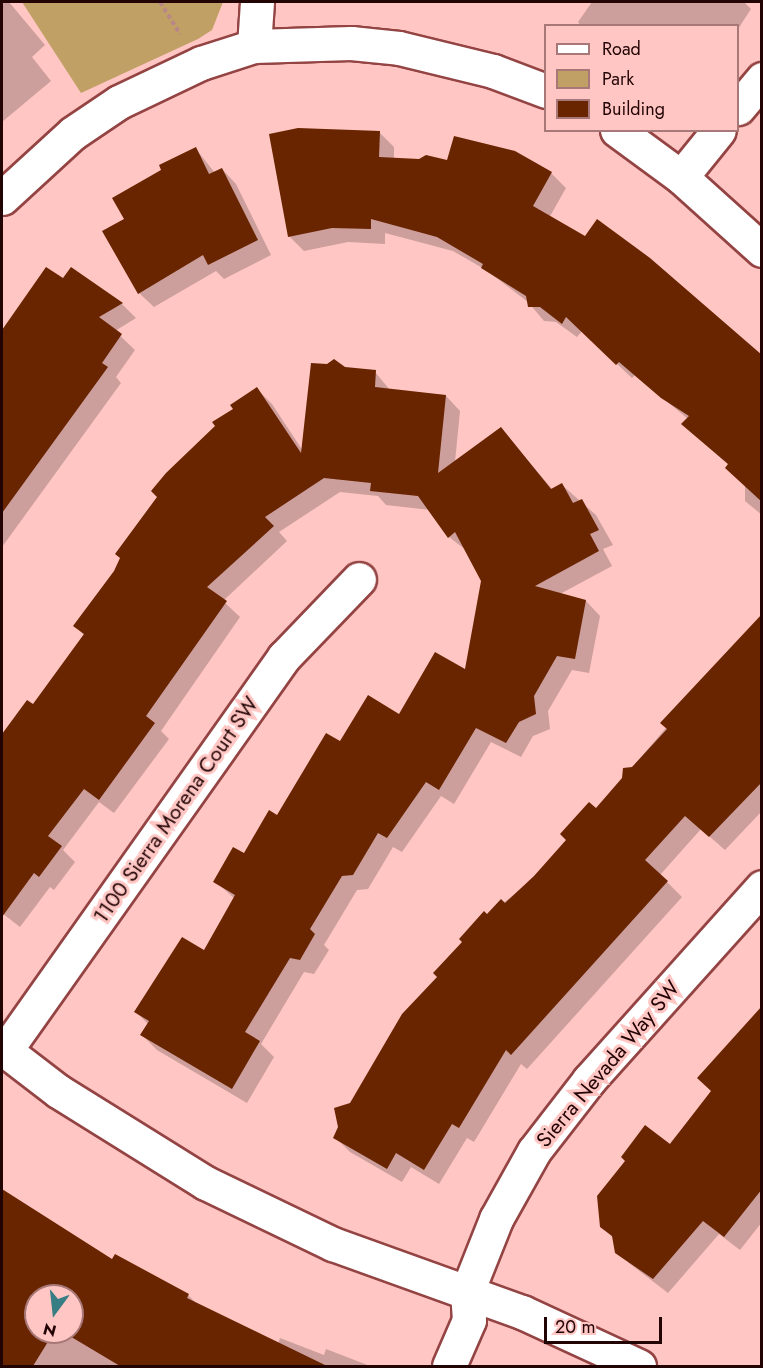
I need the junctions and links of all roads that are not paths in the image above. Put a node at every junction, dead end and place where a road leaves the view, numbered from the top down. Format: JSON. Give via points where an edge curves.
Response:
{"nodes":[{"id":1,"x":257,"y":2,"type":"edge"},
{"id":2,"x":254,"y":46,"type":"junction"},
{"id":3,"x":762,"y":79,"type":"edge"},
{"id":4,"x":544,"y":90,"type":"edge"},
{"id":5,"x":739,"y":107,"type":"edge"},
{"id":6,"x":620,"y":132,"type":"edge"},
{"id":7,"x":717,"y":132,"type":"edge"},
{"id":8,"x":681,"y":177,"type":"junction"},
{"id":9,"x":2,"y":198,"type":"edge"},
{"id":10,"x":762,"y":250,"type":"edge"},
{"id":11,"x":359,"y":579,"type":"dead end"},
{"id":12,"x":762,"y":887,"type":"edge"},
{"id":13,"x":3,"y":1050,"type":"edge"},
{"id":14,"x":467,"y":1292,"type":"junction"},
{"id":15,"x":449,"y":1366,"type":"edge"},
{"id":16,"x":639,"y":1366,"type":"edge"}],
"edges":[{"from":1,"to":2,"type":"street"},
{"from":2,"to":4,"type":"street","via":[[351,43],[399,48],[494,71]]},
{"from":2,"to":9,"type":"street","via":[[201,63],[118,102],[73,133]]},
{"from":3,"to":5,"type":"street"},
{"from":6,"to":8,"type":"street"},
{"from":7,"to":8,"type":"street"},
{"from":8,"to":10,"type":"street"},
{"from":11,"to":13,"type":"street","name":"1100 Sierra Morena Court SW","via":[[285,657]]},
{"from":12,"to":14,"type":"street","name":"Sierra Nevada Way SW","via":[[589,1080],[534,1151],[496,1219]]},
{"from":13,"to":14,"type":"street","via":[[58,1091],[206,1183],[333,1244]]},
{"from":14,"to":15,"type":"street","via":[[468,1320]]},
{"from":14,"to":16,"type":"street","via":[[522,1312]]}]}
